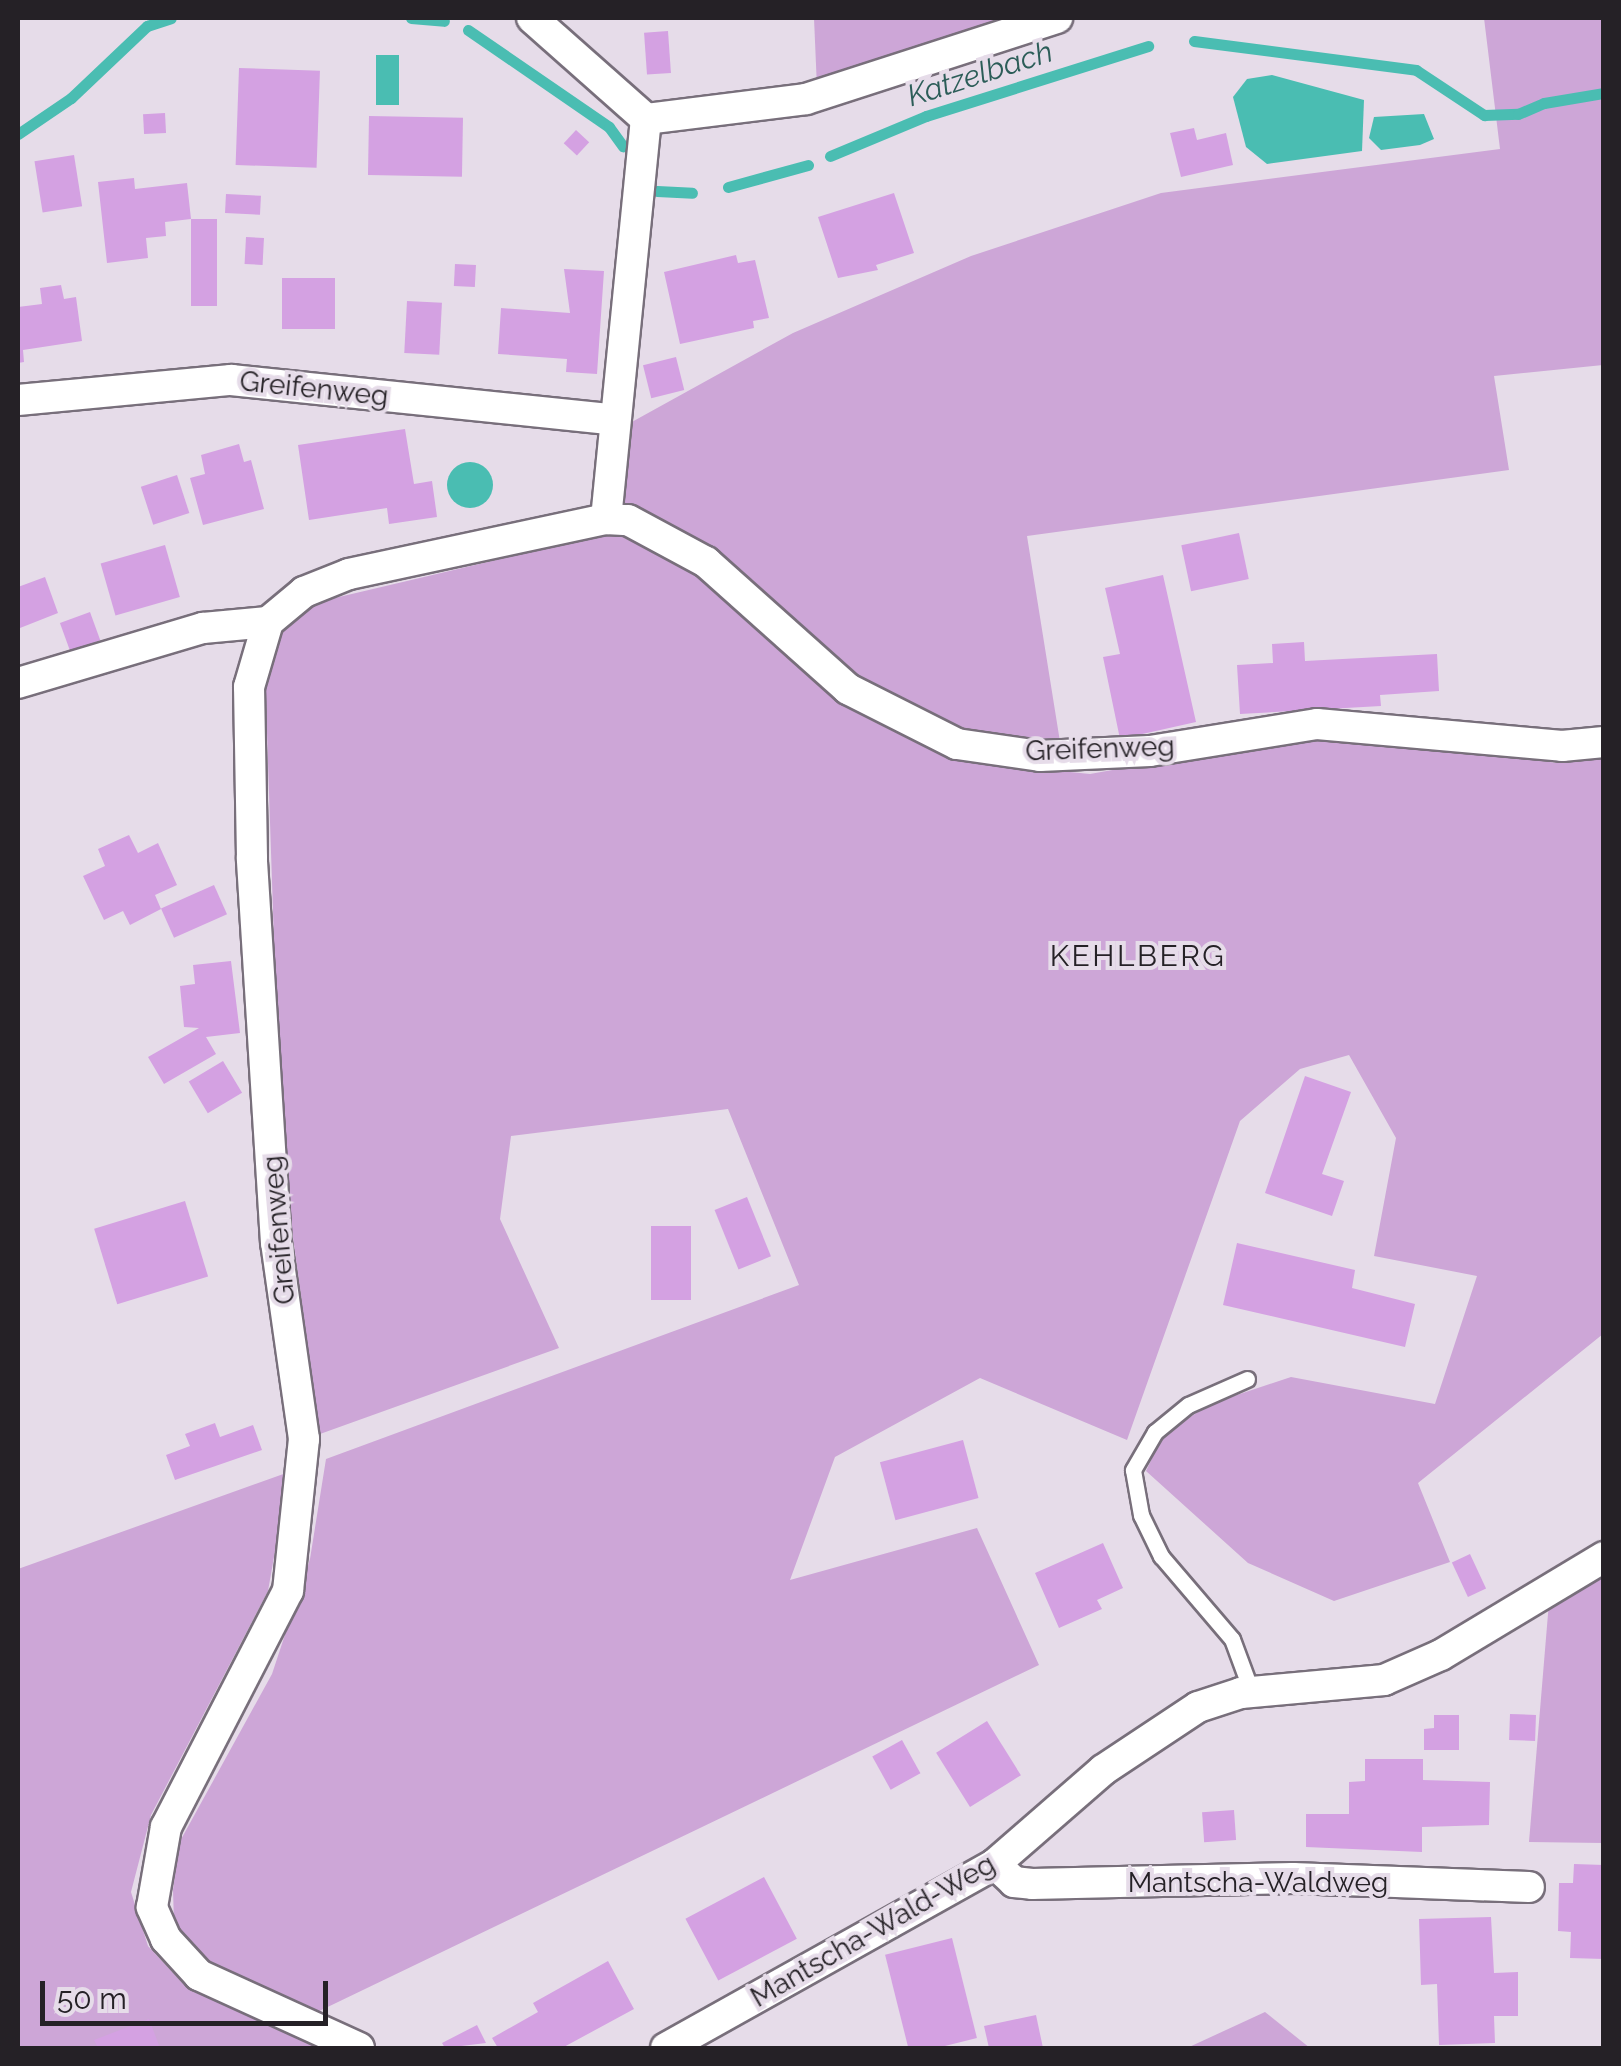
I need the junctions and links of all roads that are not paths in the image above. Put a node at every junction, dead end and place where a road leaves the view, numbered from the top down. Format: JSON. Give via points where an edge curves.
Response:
{"nodes":[{"id":1,"x":532,"y":18,"type":"edge"},
{"id":2,"x":1057,"y":18,"type":"edge"},
{"id":3,"x":646,"y":120,"type":"junction"},
{"id":4,"x":18,"y":400,"type":"edge"},
{"id":5,"x":612,"y":419,"type":"junction"},
{"id":6,"x":606,"y":520,"type":"junction"},
{"id":7,"x":268,"y":622,"type":"junction"},
{"id":8,"x":18,"y":684,"type":"edge"},
{"id":9,"x":1604,"y":742,"type":"edge"},
{"id":10,"x":1247,"y":1380,"type":"dead end"},
{"id":11,"x":1604,"y":1557,"type":"edge"},
{"id":12,"x":1252,"y":1693,"type":"junction"},
{"id":13,"x":995,"y":1864,"type":"junction"},
{"id":14,"x":1529,"y":1887,"type":"dead end"},
{"id":15,"x":359,"y":2048,"type":"edge"},
{"id":16,"x":666,"y":2048,"type":"edge"}],
"edges":[{"from":1,"to":3,"type":"street"},
{"from":2,"to":3,"type":"street","via":[[806,99]]},
{"from":3,"to":5,"type":"street"},
{"from":4,"to":5,"type":"street","name":"Greifenweg","via":[[231,380]]},
{"from":5,"to":6,"type":"street"},
{"from":6,"to":7,"type":"street","name":"Greifenweg","via":[[349,574],[304,592]]},
{"from":6,"to":9,"type":"street","name":"Greifenweg","via":[[628,520],[706,562],[848,689],[957,744],[1040,756],[1150,752],[1317,724],[1562,746]]},
{"from":7,"to":8,"type":"street","via":[[203,628]]},
{"from":7,"to":15,"type":"street","name":"Greifenweg","via":[[249,687],[251,842],[276,1243],[304,1439],[288,1591],[166,1827],[152,1907],[166,1939],[199,1975]]},
{"from":10,"to":12,"type":"lane","via":[[1188,1405],[1155,1432],[1133,1470],[1141,1516],[1161,1556],[1232,1639]]},
{"from":11,"to":12,"type":"street","name":"Mantscha-Wald-Weg","via":[[1442,1655],[1384,1680]]},
{"from":12,"to":13,"type":"street","name":"Mantscha-Wald-Weg","via":[[1198,1707],[1164,1726]]},
{"from":13,"to":14,"type":"street","name":"Mantscha-Waldweg","via":[[1014,1882],[1032,1884],[1293,1878]]},
{"from":13,"to":16,"type":"street","name":"Mantscha-Wald-Weg"}]}
